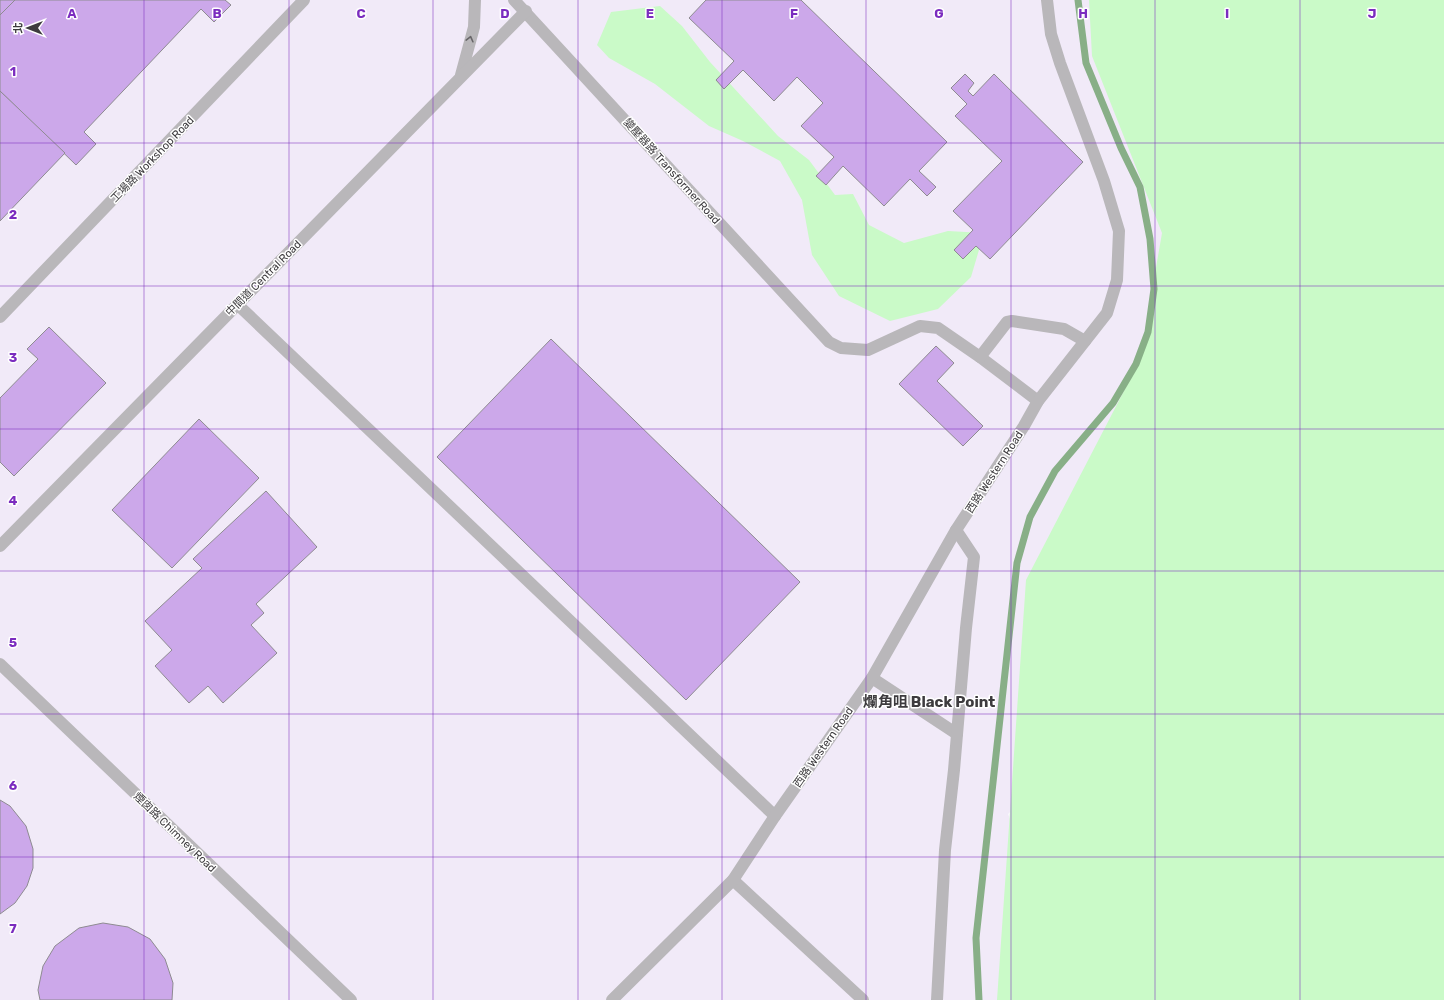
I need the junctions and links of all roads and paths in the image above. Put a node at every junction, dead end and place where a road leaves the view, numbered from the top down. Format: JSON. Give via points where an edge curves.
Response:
{"nodes":[{"id":1,"x":304,"y":0,"type":"edge"},
{"id":2,"x":475,"y":0,"type":"edge"},
{"id":3,"x":514,"y":0,"type":"edge"},
{"id":4,"x":1047,"y":0,"type":"edge"},
{"id":5,"x":526,"y":11,"type":"junction"},
{"id":6,"x":461,"y":77,"type":"junction"},
{"id":7,"x":237,"y":304,"type":"junction"},
{"id":8,"x":0,"y":317,"type":"edge"},
{"id":9,"x":1085,"y":341,"type":"junction"},
{"id":10,"x":980,"y":357,"type":"junction"},
{"id":11,"x":1038,"y":401,"type":"junction"},
{"id":12,"x":956,"y":530,"type":"junction"},
{"id":13,"x":0,"y":546,"type":"edge"},
{"id":14,"x":0,"y":664,"type":"edge"},
{"id":15,"x":872,"y":678,"type":"junction"},
{"id":16,"x":957,"y":734,"type":"junction"},
{"id":17,"x":775,"y":816,"type":"junction"},
{"id":18,"x":733,"y":880,"type":"junction"},
{"id":19,"x":351,"y":1000,"type":"edge"},
{"id":20,"x":612,"y":1000,"type":"edge"},
{"id":21,"x":863,"y":1000,"type":"edge"},
{"id":22,"x":937,"y":1000,"type":"edge"}],
"edges":[{"from":1,"to":8,"type":"lane","name":"工場路 Workshop Road"},
{"from":6,"to":2,"type":"lane","one_way":true,"via":[[474,27]]},
{"from":3,"to":5,"type":"lane","name":"變壓器路 Transformer Road"},
{"from":4,"to":9,"type":"lane","name":"西路 Western Road","via":[[1060,63],[1104,181],[1119,231],[1117,280],[1107,313]]},
{"from":5,"to":6,"type":"lane","name":"中間道 Central Road"},
{"from":5,"to":10,"type":"lane","name":"變壓器路 Transformer Road","via":[[829,342],[842,348],[868,350],[920,326],[928,326],[938,328]]},
{"from":6,"to":7,"type":"lane","name":"中間道 Central Road"},
{"from":7,"to":13,"type":"lane","name":"中間道 Central Road"},
{"from":7,"to":17,"type":"lane"},
{"from":9,"to":10,"type":"lane","via":[[1064,329],[1012,321],[1007,322]]},
{"from":9,"to":11,"type":"lane","name":"西路 Western Road"},
{"from":10,"to":11,"type":"lane"},
{"from":11,"to":12,"type":"lane","name":"西路 Western Road"},
{"from":12,"to":15,"type":"lane","name":"西路 Western Road"},
{"from":12,"to":16,"type":"lane","via":[[974,557]]},
{"from":14,"to":19,"type":"lane","name":"煙囱路 Chimney Road"},
{"from":15,"to":16,"type":"lane"},
{"from":15,"to":17,"type":"lane","name":"西路 Western Road"},
{"from":16,"to":22,"type":"lane","via":[[945,850]]},
{"from":17,"to":18,"type":"lane","name":"西路 Western Road"},
{"from":18,"to":20,"type":"lane","name":"西路 Western Road"},
{"from":18,"to":21,"type":"lane"}]}
